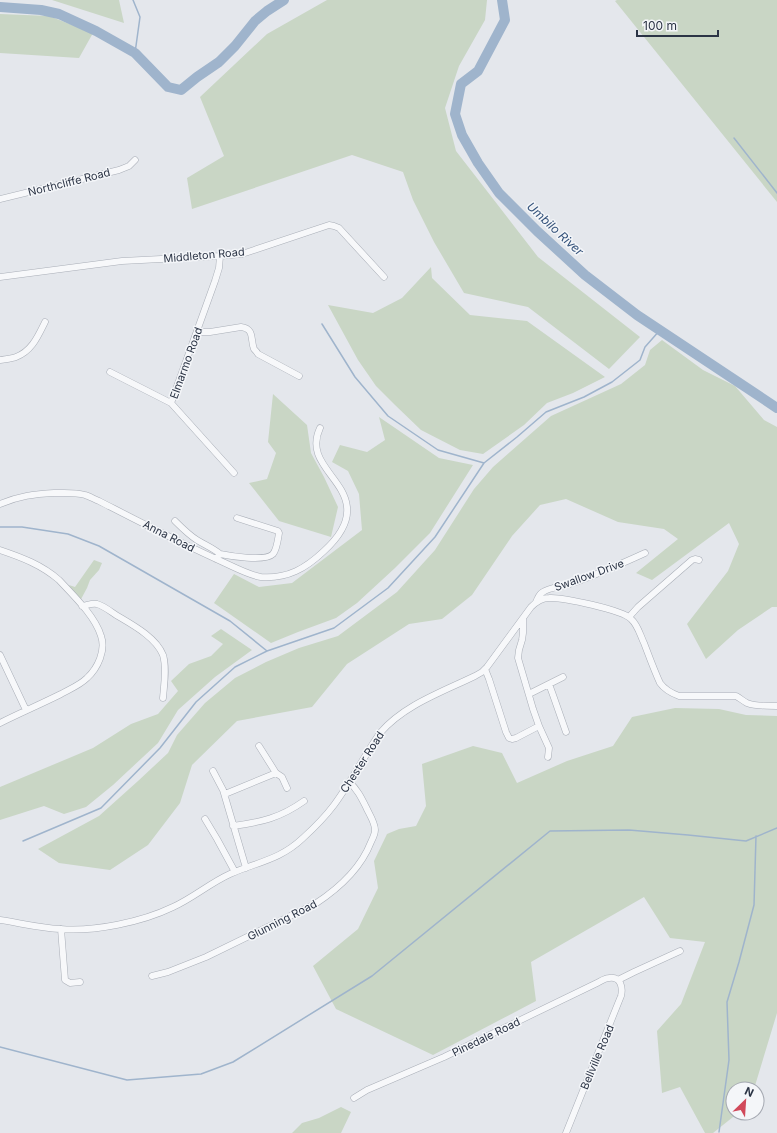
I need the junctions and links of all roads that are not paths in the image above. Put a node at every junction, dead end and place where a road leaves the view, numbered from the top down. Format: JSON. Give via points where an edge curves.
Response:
{"nodes":[{"id":1,"x":135,"y":160,"type":"dead end"},
{"id":2,"x":0,"y":199,"type":"edge"},
{"id":3,"x":220,"y":256,"type":"junction"},
{"id":4,"x":0,"y":277,"type":"edge"},
{"id":5,"x":384,"y":277,"type":"dead end"},
{"id":6,"x":45,"y":322,"type":"dead end"},
{"id":7,"x":197,"y":332,"type":"junction"},
{"id":8,"x":0,"y":360,"type":"edge"},
{"id":9,"x":110,"y":372,"type":"dead end"},
{"id":10,"x":299,"y":376,"type":"dead end"},
{"id":11,"x":171,"y":403,"type":"junction"},
{"id":12,"x":320,"y":428,"type":"dead end"},
{"id":13,"x":234,"y":473,"type":"dead end"},
{"id":14,"x":0,"y":504,"type":"edge"},
{"id":15,"x":237,"y":518,"type":"dead end"},
{"id":16,"x":175,"y":521,"type":"dead end"},
{"id":17,"x":0,"y":550,"type":"edge"},
{"id":18,"x":645,"y":553,"type":"dead end"},
{"id":19,"x":218,"y":556,"type":"junction"},
{"id":20,"x":699,"y":560,"type":"dead end"},
{"id":21,"x":536,"y":602,"type":"junction"},
{"id":22,"x":82,"y":606,"type":"junction"},
{"id":23,"x":629,"y":617,"type":"junction"},
{"id":24,"x":523,"y":618,"type":"junction"},
{"id":25,"x":0,"y":655,"type":"edge"},
{"id":26,"x":485,"y":669,"type":"junction"},
{"id":27,"x":563,"y":678,"type":"dead end"},
{"id":28,"x":548,"y":684,"type":"junction"},
{"id":29,"x":529,"y":694,"type":"junction"},
{"id":30,"x":163,"y":698,"type":"dead end"},
{"id":31,"x":777,"y":706,"type":"edge"},
{"id":32,"x":26,"y":710,"type":"junction"},
{"id":33,"x":0,"y":723,"type":"edge"},
{"id":34,"x":539,"y":726,"type":"junction"},
{"id":35,"x":566,"y":732,"type":"dead end"},
{"id":36,"x":259,"y":746,"type":"dead end"},
{"id":37,"x":548,"y":757,"type":"dead end"},
{"id":38,"x":213,"y":770,"type":"dead end"},
{"id":39,"x":276,"y":773,"type":"junction"},
{"id":40,"x":349,"y":782,"type":"junction"},
{"id":41,"x":287,"y":788,"type":"dead end"},
{"id":42,"x":224,"y":794,"type":"junction"},
{"id":43,"x":304,"y":800,"type":"dead end"},
{"id":44,"x":205,"y":819,"type":"dead end"},
{"id":45,"x":233,"y":826,"type":"junction"},
{"id":46,"x":246,"y":868,"type":"junction"},
{"id":47,"x":235,"y":872,"type":"junction"},
{"id":48,"x":0,"y":920,"type":"edge"},
{"id":49,"x":61,"y":929,"type":"junction"},
{"id":50,"x":680,"y":951,"type":"dead end"},
{"id":51,"x":152,"y":976,"type":"dead end"},
{"id":52,"x":618,"y":980,"type":"junction"},
{"id":53,"x":80,"y":982,"type":"dead end"},
{"id":54,"x":354,"y":1098,"type":"dead end"},
{"id":55,"x":566,"y":1133,"type":"edge"}],
"edges":[{"from":1,"to":2,"type":"street","name":"Northcliffe Road","via":[[119,170]]},
{"from":3,"to":4,"type":"street","name":"Middleton Road","via":[[122,261]]},
{"from":3,"to":5,"type":"street","name":"Middleton Road","via":[[245,253],[325,226],[334,226]]},
{"from":3,"to":7,"type":"street","name":"Elmarmo Road","via":[[219,268]]},
{"from":6,"to":8,"type":"street","via":[[28,350],[16,357]]},
{"from":7,"to":10,"type":"street","via":[[245,327],[251,333],[258,354]]},
{"from":7,"to":11,"type":"street","name":"Elmarmo Road"},
{"from":9,"to":11,"type":"street"},
{"from":11,"to":13,"type":"street","name":"Elmarmo Road"},
{"from":12,"to":19,"type":"street","name":"Anna Road","via":[[316,439],[317,450],[324,466],[342,491],[347,505],[347,515],[336,540],[307,566],[282,576],[256,576]]},
{"from":14,"to":19,"type":"street","name":"Anna Road","via":[[11,499],[38,494],[84,495],[188,546]]},
{"from":15,"to":19,"type":"street","via":[[278,531],[274,551],[270,556],[262,558]]},
{"from":16,"to":19,"type":"street","via":[[198,541],[215,549]]},
{"from":17,"to":22,"type":"street","via":[[26,559],[53,575]]},
{"from":18,"to":21,"type":"street","name":"Swallow Drive","via":[[565,586],[545,591]]},
{"from":20,"to":23,"type":"street","via":[[692,560]]},
{"from":21,"to":23,"type":"street","via":[[560,598],[619,612]]},
{"from":21,"to":24,"type":"street","name":"Chester Road"},
{"from":22,"to":30,"type":"street","via":[[101,605],[154,642],[163,656]]},
{"from":22,"to":32,"type":"street","via":[[97,626],[102,638],[101,654],[95,669],[79,684]]},
{"from":23,"to":31,"type":"street","via":[[637,627],[656,674],[670,693],[679,696],[736,696],[751,705]]},
{"from":24,"to":26,"type":"street","name":"Chester Road"},
{"from":24,"to":29,"type":"street","via":[[523,635],[518,658]]},
{"from":25,"to":32,"type":"street"},
{"from":26,"to":34,"type":"street","via":[[509,738],[516,738]]},
{"from":26,"to":40,"type":"street","name":"Chester Road","via":[[412,707],[389,723]]},
{"from":27,"to":28,"type":"street"},
{"from":28,"to":29,"type":"street"},
{"from":28,"to":35,"type":"street"},
{"from":29,"to":34,"type":"street"},
{"from":32,"to":33,"type":"street"},
{"from":34,"to":37,"type":"street","via":[[549,748]]},
{"from":36,"to":39,"type":"street"},
{"from":38,"to":42,"type":"street"},
{"from":39,"to":41,"type":"street","via":[[282,777]]},
{"from":39,"to":42,"type":"street"},
{"from":40,"to":46,"type":"street","name":"Chester Road","via":[[322,819],[294,846],[277,856]]},
{"from":40,"to":51,"type":"street","name":"Glunning Road","via":[[358,791],[375,829],[367,851],[355,870],[326,897],[314,904],[206,957]]},
{"from":42,"to":45,"type":"street"},
{"from":43,"to":45,"type":"street","via":[[281,815],[260,822]]},
{"from":44,"to":47,"type":"street"},
{"from":45,"to":46,"type":"street"},
{"from":46,"to":47,"type":"street","name":"Chester Road"},
{"from":47,"to":49,"type":"street","name":"Chester Road","via":[[172,908],[149,916],[104,927]]},
{"from":48,"to":49,"type":"street","name":"Chester Road"},
{"from":49,"to":53,"type":"street","via":[[65,980],[70,983]]},
{"from":50,"to":52,"type":"street","name":"Pinedale Road"},
{"from":52,"to":54,"type":"street","name":"Pinedale Road","via":[[610,978],[597,983]]},
{"from":52,"to":55,"type":"street","name":"Bellville Road","via":[[622,988],[620,1002]]}]}
